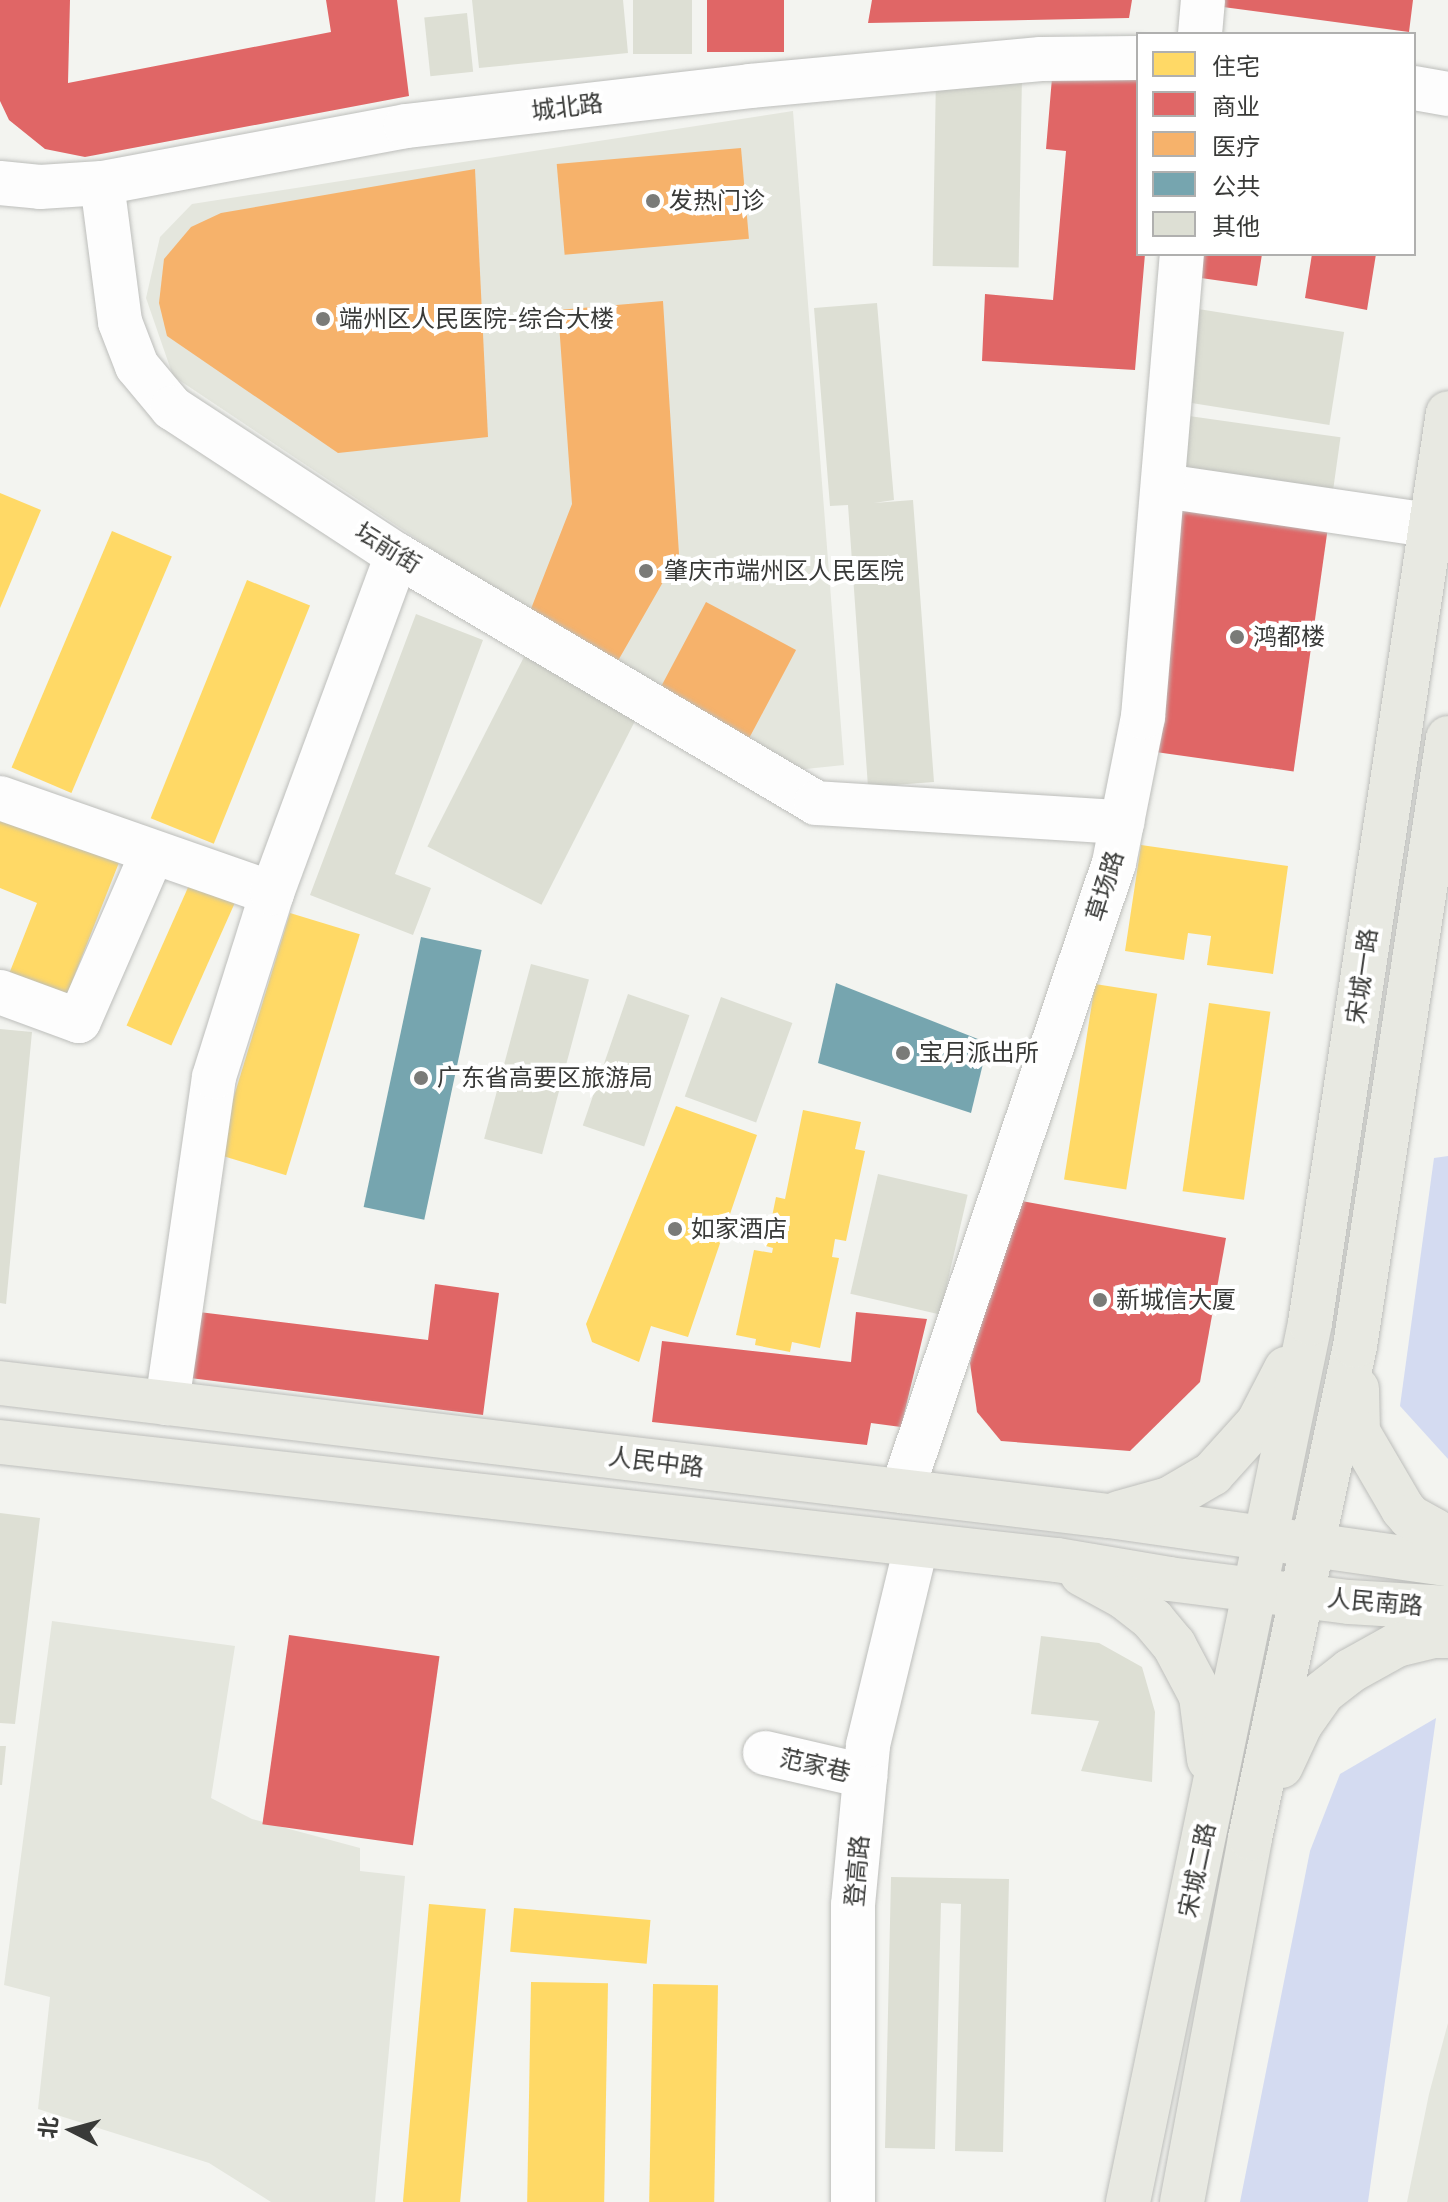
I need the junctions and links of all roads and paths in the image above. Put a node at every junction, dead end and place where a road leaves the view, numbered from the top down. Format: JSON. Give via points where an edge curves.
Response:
{"nodes":[{"id":1,"x":1203,"y":0,"type":"edge"},
{"id":2,"x":1200,"y":32,"type":"edge"},
{"id":3,"x":1136,"y":58,"type":"edge"},
{"id":4,"x":1416,"y":88,"type":"edge"},
{"id":5,"x":1448,"y":94,"type":"edge"},
{"id":6,"x":0,"y":183,"type":"edge"},
{"id":7,"x":102,"y":183,"type":"junction"},
{"id":8,"x":1182,"y":256,"type":"edge"},
{"id":9,"x":1448,"y":413,"type":"edge"},
{"id":10,"x":1164,"y":486,"type":"junction"},
{"id":11,"x":1429,"y":525,"type":"junction"},
{"id":12,"x":397,"y":555,"type":"junction"},
{"id":13,"x":1448,"y":738,"type":"edge"},
{"id":14,"x":0,"y":798,"type":"edge"},
{"id":15,"x":1122,"y":822,"type":"junction"},
{"id":16,"x":153,"y":852,"type":"junction"},
{"id":17,"x":272,"y":893,"type":"junction"},
{"id":18,"x":0,"y":992,"type":"edge"},
{"id":19,"x":1310,"y":1323,"type":"junction"},
{"id":20,"x":1355,"y":1346,"type":"junction"},
{"id":21,"x":0,"y":1383,"type":"edge"},
{"id":22,"x":167,"y":1403,"type":"junction"},
{"id":23,"x":0,"y":1442,"type":"edge"},
{"id":24,"x":902,"y":1491,"type":"junction"},
{"id":25,"x":1109,"y":1516,"type":"junction"},
{"id":26,"x":1266,"y":1538,"type":"junction"},
{"id":27,"x":1444,"y":1543,"type":"edge"},
{"id":28,"x":1313,"y":1544,"type":"junction"},
{"id":29,"x":916,"y":1547,"type":"junction"},
{"id":30,"x":1057,"y":1560,"type":"junction"},
{"id":31,"x":1255,"y":1590,"type":"junction"},
{"id":32,"x":1302,"y":1596,"type":"junction"},
{"id":33,"x":1448,"y":1608,"type":"edge"},
{"id":34,"x":1448,"y":1636,"type":"edge"},
{"id":35,"x":765,"y":1753,"type":"dead end"},
{"id":36,"x":865,"y":1776,"type":"junction"},
{"id":37,"x":1213,"y":1793,"type":"junction"},
{"id":38,"x":1250,"y":1838,"type":"junction"},
{"id":39,"x":853,"y":2202,"type":"edge"},
{"id":40,"x":1128,"y":2202,"type":"edge"},
{"id":41,"x":1182,"y":2202,"type":"edge"}],
"edges":[{"from":1,"to":2,"type":"street"},
{"from":3,"to":7,"type":"street","name":"城北路","via":[[1025,60],[406,126]]},
{"from":4,"to":5,"type":"street"},
{"from":6,"to":7,"type":"street","name":"城北路"},
{"from":7,"to":12,"type":"street","name":"坛前街","via":[[120,322],[137,366],[172,408]]},
{"from":8,"to":10,"type":"street","name":"草场路"},
{"from":9,"to":11,"type":"main road","name":"宋城一路"},
{"from":10,"to":11,"type":"street"},
{"from":10,"to":15,"type":"street","name":"草场路","via":[[1143,717]]},
{"from":11,"to":19,"type":"main road","name":"宋城一路"},
{"from":12,"to":15,"type":"street","name":"坛前街","via":[[816,803]]},
{"from":12,"to":17,"type":"street"},
{"from":13,"to":20,"type":"main road","name":"宋城一路"},
{"from":14,"to":16,"type":"street"},
{"from":15,"to":24,"type":"street","name":"草场路","via":[[1114,863]]},
{"from":16,"to":17,"type":"street"},
{"from":16,"to":18,"type":"street","via":[[79,1021]]},
{"from":17,"to":22,"type":"street","via":[[214,1077]]},
{"from":19,"to":25,"type":"main road","via":[[1258,1423],[1212,1474],[1169,1499]]},
{"from":19,"to":26,"type":"main road","name":"宋城一路"},
{"from":20,"to":27,"type":"main road","via":[[1358,1432],[1403,1509]]},
{"from":20,"to":28,"type":"main road","name":"宋城一路"},
{"from":21,"to":22,"type":"main road","name":"人民中路"},
{"from":22,"to":24,"type":"main road","name":"人民中路"},
{"from":23,"to":29,"type":"main road"},
{"from":24,"to":25,"type":"main road","name":"人民中路"},
{"from":25,"to":26,"type":"main road","name":"人民中路"},
{"from":26,"to":28,"type":"main road","name":"人民中路"},
{"from":26,"to":31,"type":"main road","name":"宋城二路"},
{"from":27,"to":28,"type":"main road","name":"人民南路","via":[[1387,1555]]},
{"from":28,"to":32,"type":"main road","name":"宋城二路"},
{"from":29,"to":30,"type":"main road"},
{"from":29,"to":36,"type":"street","name":"登高路"},
{"from":30,"to":31,"type":"main road"},
{"from":30,"to":37,"type":"main road","via":[[1124,1597],[1174,1645],[1201,1696]]},
{"from":31,"to":32,"type":"main road"},
{"from":31,"to":37,"type":"main road","name":"宋城二路"},
{"from":32,"to":33,"type":"main road","name":"人民南路"},
{"from":32,"to":38,"type":"main road","name":"宋城二路"},
{"from":34,"to":38,"type":"main road","via":[[1397,1645],[1322,1693],[1300,1725]]},
{"from":35,"to":36,"type":"street","name":"范家巷"},
{"from":36,"to":39,"type":"street","name":"登高路","via":[[853,1905]]},
{"from":37,"to":40,"type":"main road","name":"宋城二路"},
{"from":38,"to":41,"type":"main road","name":"宋城二路"}]}
